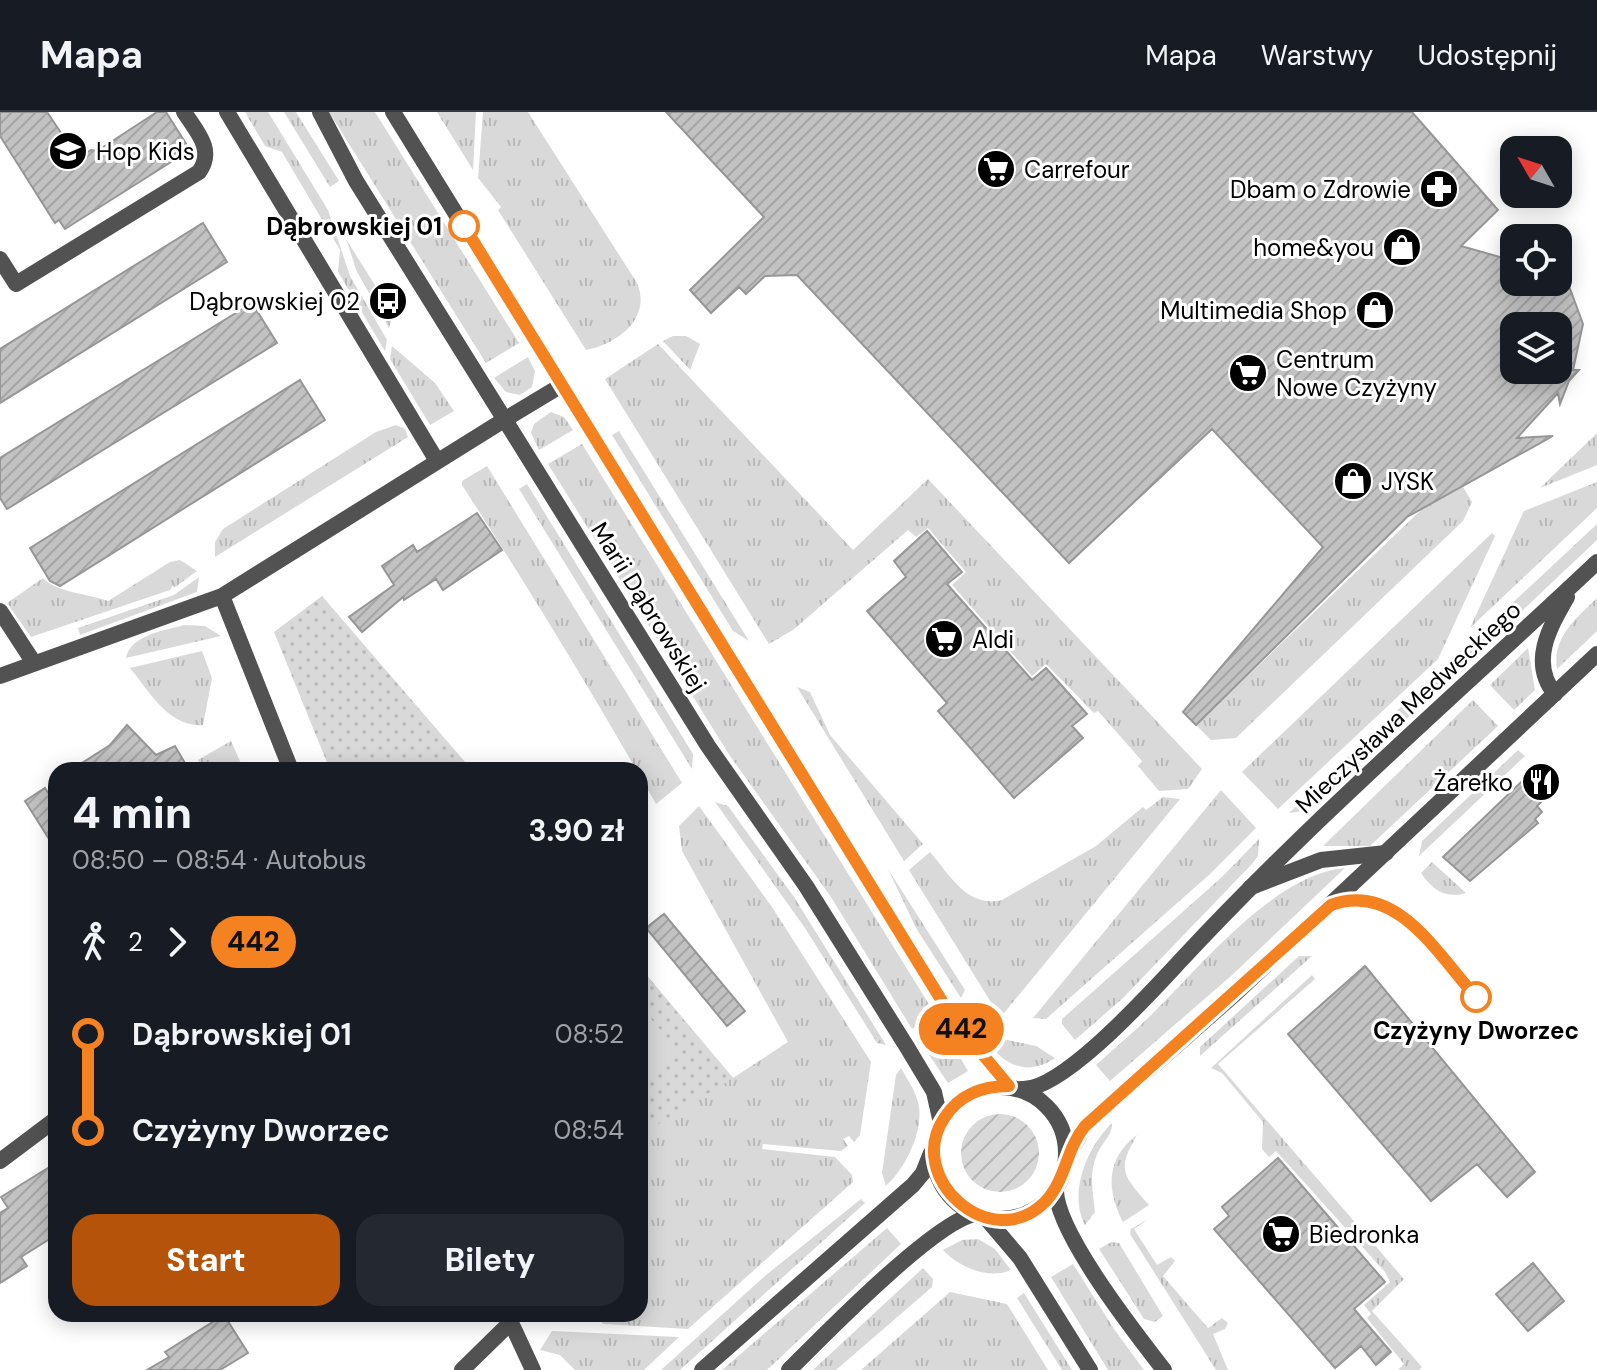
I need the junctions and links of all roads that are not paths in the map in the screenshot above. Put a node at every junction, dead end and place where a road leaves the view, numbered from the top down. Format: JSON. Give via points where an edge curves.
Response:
{"nodes":[{"id":1,"x":184,"y":112,"type":"edge"},
{"id":2,"x":227,"y":112,"type":"edge"},
{"id":3,"x":320,"y":112,"type":"edge"},
{"id":4,"x":393,"y":112,"type":"edge"},
{"id":5,"x":0,"y":259,"type":"edge"},
{"id":6,"x":562,"y":385,"type":"junction"},
{"id":7,"x":504,"y":420,"type":"junction"},
{"id":8,"x":437,"y":461,"type":"junction"},
{"id":9,"x":1597,"y":562,"type":"edge"},
{"id":10,"x":1576,"y":582,"type":"junction"},
{"id":11,"x":222,"y":596,"type":"junction"},
{"id":12,"x":0,"y":611,"type":"edge"},
{"id":13,"x":1597,"y":654,"type":"edge"},
{"id":14,"x":34,"y":663,"type":"junction"},
{"id":15,"x":0,"y":676,"type":"edge"},
{"id":16,"x":1555,"y":694,"type":"junction"},
{"id":17,"x":288,"y":762,"type":"edge"},
{"id":18,"x":1386,"y":853,"type":"junction"},
{"id":19,"x":1251,"y":887,"type":"junction"},
{"id":20,"x":1015,"y":1088,"type":"junction"},
{"id":21,"x":941,"y":1123,"type":"junction"},
{"id":22,"x":48,"y":1125,"type":"edge"},
{"id":23,"x":933,"y":1148,"type":"junction"},
{"id":24,"x":1068,"y":1156,"type":"junction"},
{"id":25,"x":0,"y":1161,"type":"edge"},
{"id":26,"x":1056,"y":1187,"type":"junction"},
{"id":27,"x":980,"y":1216,"type":"junction"},
{"id":28,"x":505,"y":1322,"type":"edge"},
{"id":29,"x":511,"y":1322,"type":"edge"},
{"id":30,"x":462,"y":1370,"type":"edge"},
{"id":31,"x":533,"y":1370,"type":"edge"},
{"id":32,"x":702,"y":1370,"type":"edge"},
{"id":33,"x":789,"y":1370,"type":"edge"},
{"id":34,"x":1090,"y":1370,"type":"edge"},
{"id":35,"x":1164,"y":1370,"type":"edge"}],
"edges":[{"from":1,"to":5,"type":"street","via":[[207,150],[199,172],[16,284]]},
{"from":2,"to":8,"type":"street"},
{"from":3,"to":7,"type":"street","name":"Marii Dąbrowskiej","via":[[356,181]]},
{"from":4,"to":6,"type":"street","name":"Marii Dąbrowskiej"},
{"from":6,"to":7,"type":"street"},
{"from":6,"to":20,"type":"street","name":"Marii Dąbrowskiej","via":[[953,1019]]},
{"from":7,"to":8,"type":"street"},
{"from":7,"to":21,"type":"street","name":"Marii Dąbrowskiej","via":[[722,769],[806,886],[890,1020],[934,1092]]},
{"from":8,"to":11,"type":"street"},
{"from":9,"to":10,"type":"street","name":"Mieczysława Medweckiego"},
{"from":10,"to":16,"type":"street","via":[[1543,650],[1545,679]]},
{"from":10,"to":19,"type":"street","name":"Mieczysława Medweckiego"},
{"from":11,"to":14,"type":"street"},
{"from":11,"to":17,"type":"street"},
{"from":12,"to":14,"type":"street"},
{"from":13,"to":16,"type":"street"},
{"from":14,"to":15,"type":"street"},
{"from":16,"to":18,"type":"street"},
{"from":18,"to":19,"type":"street","name":"Mieczysława Medweckiego","via":[[1321,860]]},
{"from":18,"to":24,"type":"street","via":[[1085,1126]]},
{"from":19,"to":20,"type":"street","name":"Mieczysława Medweckiego","via":[[1087,1052],[1047,1084]]},
{"from":20,"to":21,"type":"street","via":[[969,1094]]},
{"from":20,"to":24,"type":"street","via":[[1055,1114],[1067,1138]]},
{"from":21,"to":23,"type":"street"},
{"from":22,"to":25,"type":"street"},
{"from":23,"to":27,"type":"street","via":[[944,1186]]},
{"from":23,"to":32,"type":"street","via":[[913,1185]]},
{"from":24,"to":26,"type":"street"},
{"from":26,"to":27,"type":"street","via":[[1029,1213],[1011,1219]]},
{"from":26,"to":35,"type":"street","via":[[1059,1210],[1079,1245],[1121,1314]]},
{"from":27,"to":33,"type":"street","via":[[962,1218],[933,1238]]},
{"from":27,"to":34,"type":"street","via":[[1031,1275]]},
{"from":28,"to":30,"type":"street"},
{"from":29,"to":31,"type":"street"}]}
